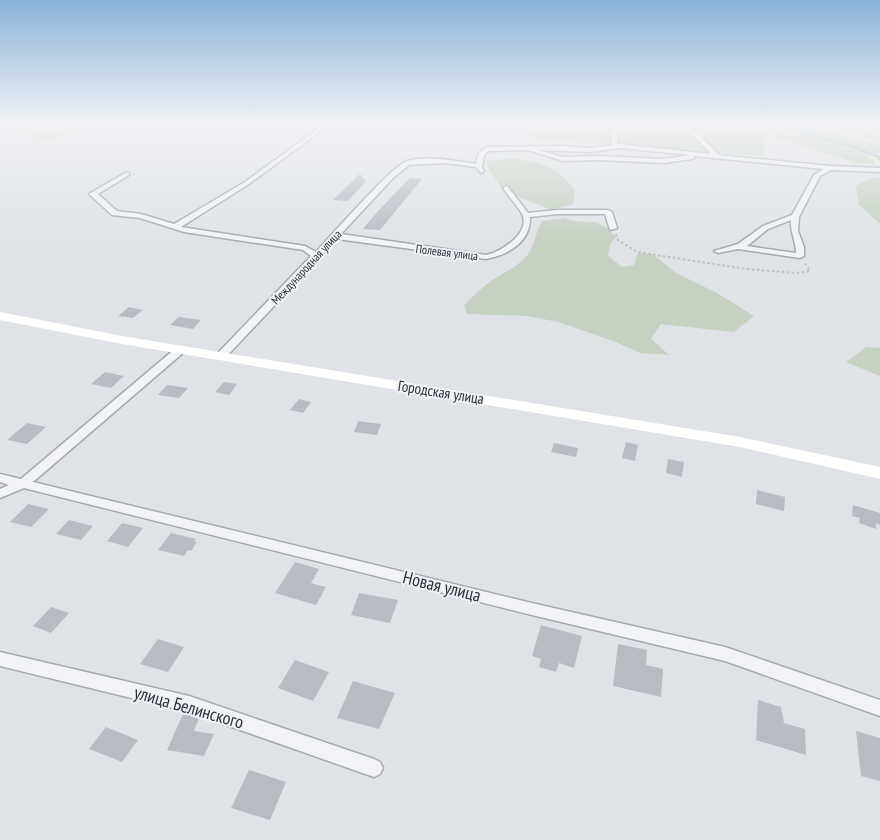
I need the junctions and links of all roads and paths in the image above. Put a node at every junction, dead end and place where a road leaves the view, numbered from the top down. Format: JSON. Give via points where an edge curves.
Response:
{"nodes":[{"id":1,"x":273,"y":164,"type":"edge"},
{"id":2,"x":406,"y":164,"type":"edge"},
{"id":3,"x":459,"y":164,"type":"edge"},
{"id":4,"x":480,"y":164,"type":"edge"},
{"id":5,"x":795,"y":164,"type":"edge"},
{"id":6,"x":830,"y":168,"type":"junction"},
{"id":7,"x":880,"y":170,"type":"edge"},
{"id":8,"x":127,"y":174,"type":"dead end"},
{"id":9,"x":506,"y":188,"type":"dead end"},
{"id":10,"x":526,"y":215,"type":"junction"},
{"id":11,"x":795,"y":217,"type":"junction"},
{"id":12,"x":175,"y":227,"type":"junction"},
{"id":13,"x":613,"y":228,"type":"joint"},
{"id":14,"x":335,"y":236,"type":"junction"},
{"id":15,"x":738,"y":247,"type":"junction"},
{"id":16,"x":718,"y":251,"type":"dead end"},
{"id":17,"x":317,"y":256,"type":"junction"},
{"id":18,"x":800,"y":256,"type":"junction"},
{"id":19,"x":0,"y":316,"type":"edge"},
{"id":20,"x":180,"y":350,"type":"junction"},
{"id":21,"x":221,"y":356,"type":"junction"},
{"id":22,"x":880,"y":473,"type":"edge"},
{"id":23,"x":0,"y":478,"type":"edge"},
{"id":24,"x":24,"y":483,"type":"junction"},
{"id":25,"x":0,"y":494,"type":"edge"},
{"id":26,"x":0,"y":659,"type":"edge"},
{"id":27,"x":880,"y":708,"type":"edge"},
{"id":28,"x":374,"y":768,"type":"dead end"}],
"edges":[{"from":1,"to":12,"type":"street"},
{"from":2,"to":14,"type":"street","name":"Международная улица"},
{"from":3,"to":4,"type":"street","name":"Международная улица","via":[[480,169]]},
{"from":5,"to":6,"type":"street"},
{"from":6,"to":7,"type":"street"},
{"from":6,"to":11,"type":"street","via":[[817,175]]},
{"from":8,"to":12,"type":"street","via":[[93,194],[115,213],[141,216]]},
{"from":9,"to":10,"type":"street"},
{"from":10,"to":13,"type":"street","via":[[608,212]]},
{"from":10,"to":14,"type":"street","name":"Полевая улица","via":[[527,222],[518,243],[500,255],[486,257]]},
{"from":11,"to":15,"type":"street","via":[[775,222]]},
{"from":11,"to":18,"type":"street","via":[[794,231]]},
{"from":12,"to":17,"type":"street","via":[[305,248]]},
{"from":13,"to":18,"type":"path","via":[[618,240],[637,252],[746,269],[810,271]]},
{"from":14,"to":17,"type":"street","name":"Международная улица"},
{"from":15,"to":16,"type":"street"},
{"from":15,"to":18,"type":"street"},
{"from":17,"to":21,"type":"street","name":"Международная улица"},
{"from":19,"to":20,"type":"main road","name":"Городская улица"},
{"from":20,"to":21,"type":"main road","name":"Городская улица"},
{"from":20,"to":24,"type":"street"},
{"from":21,"to":22,"type":"main road","name":"Городская улица","via":[[740,442]]},
{"from":23,"to":24,"type":"street","name":"Новая улица"},
{"from":24,"to":25,"type":"street"},
{"from":24,"to":27,"type":"street","name":"Новая улица","via":[[725,654]]},
{"from":26,"to":28,"type":"street","name":"улица Белинского","via":[[189,704]]}]}
